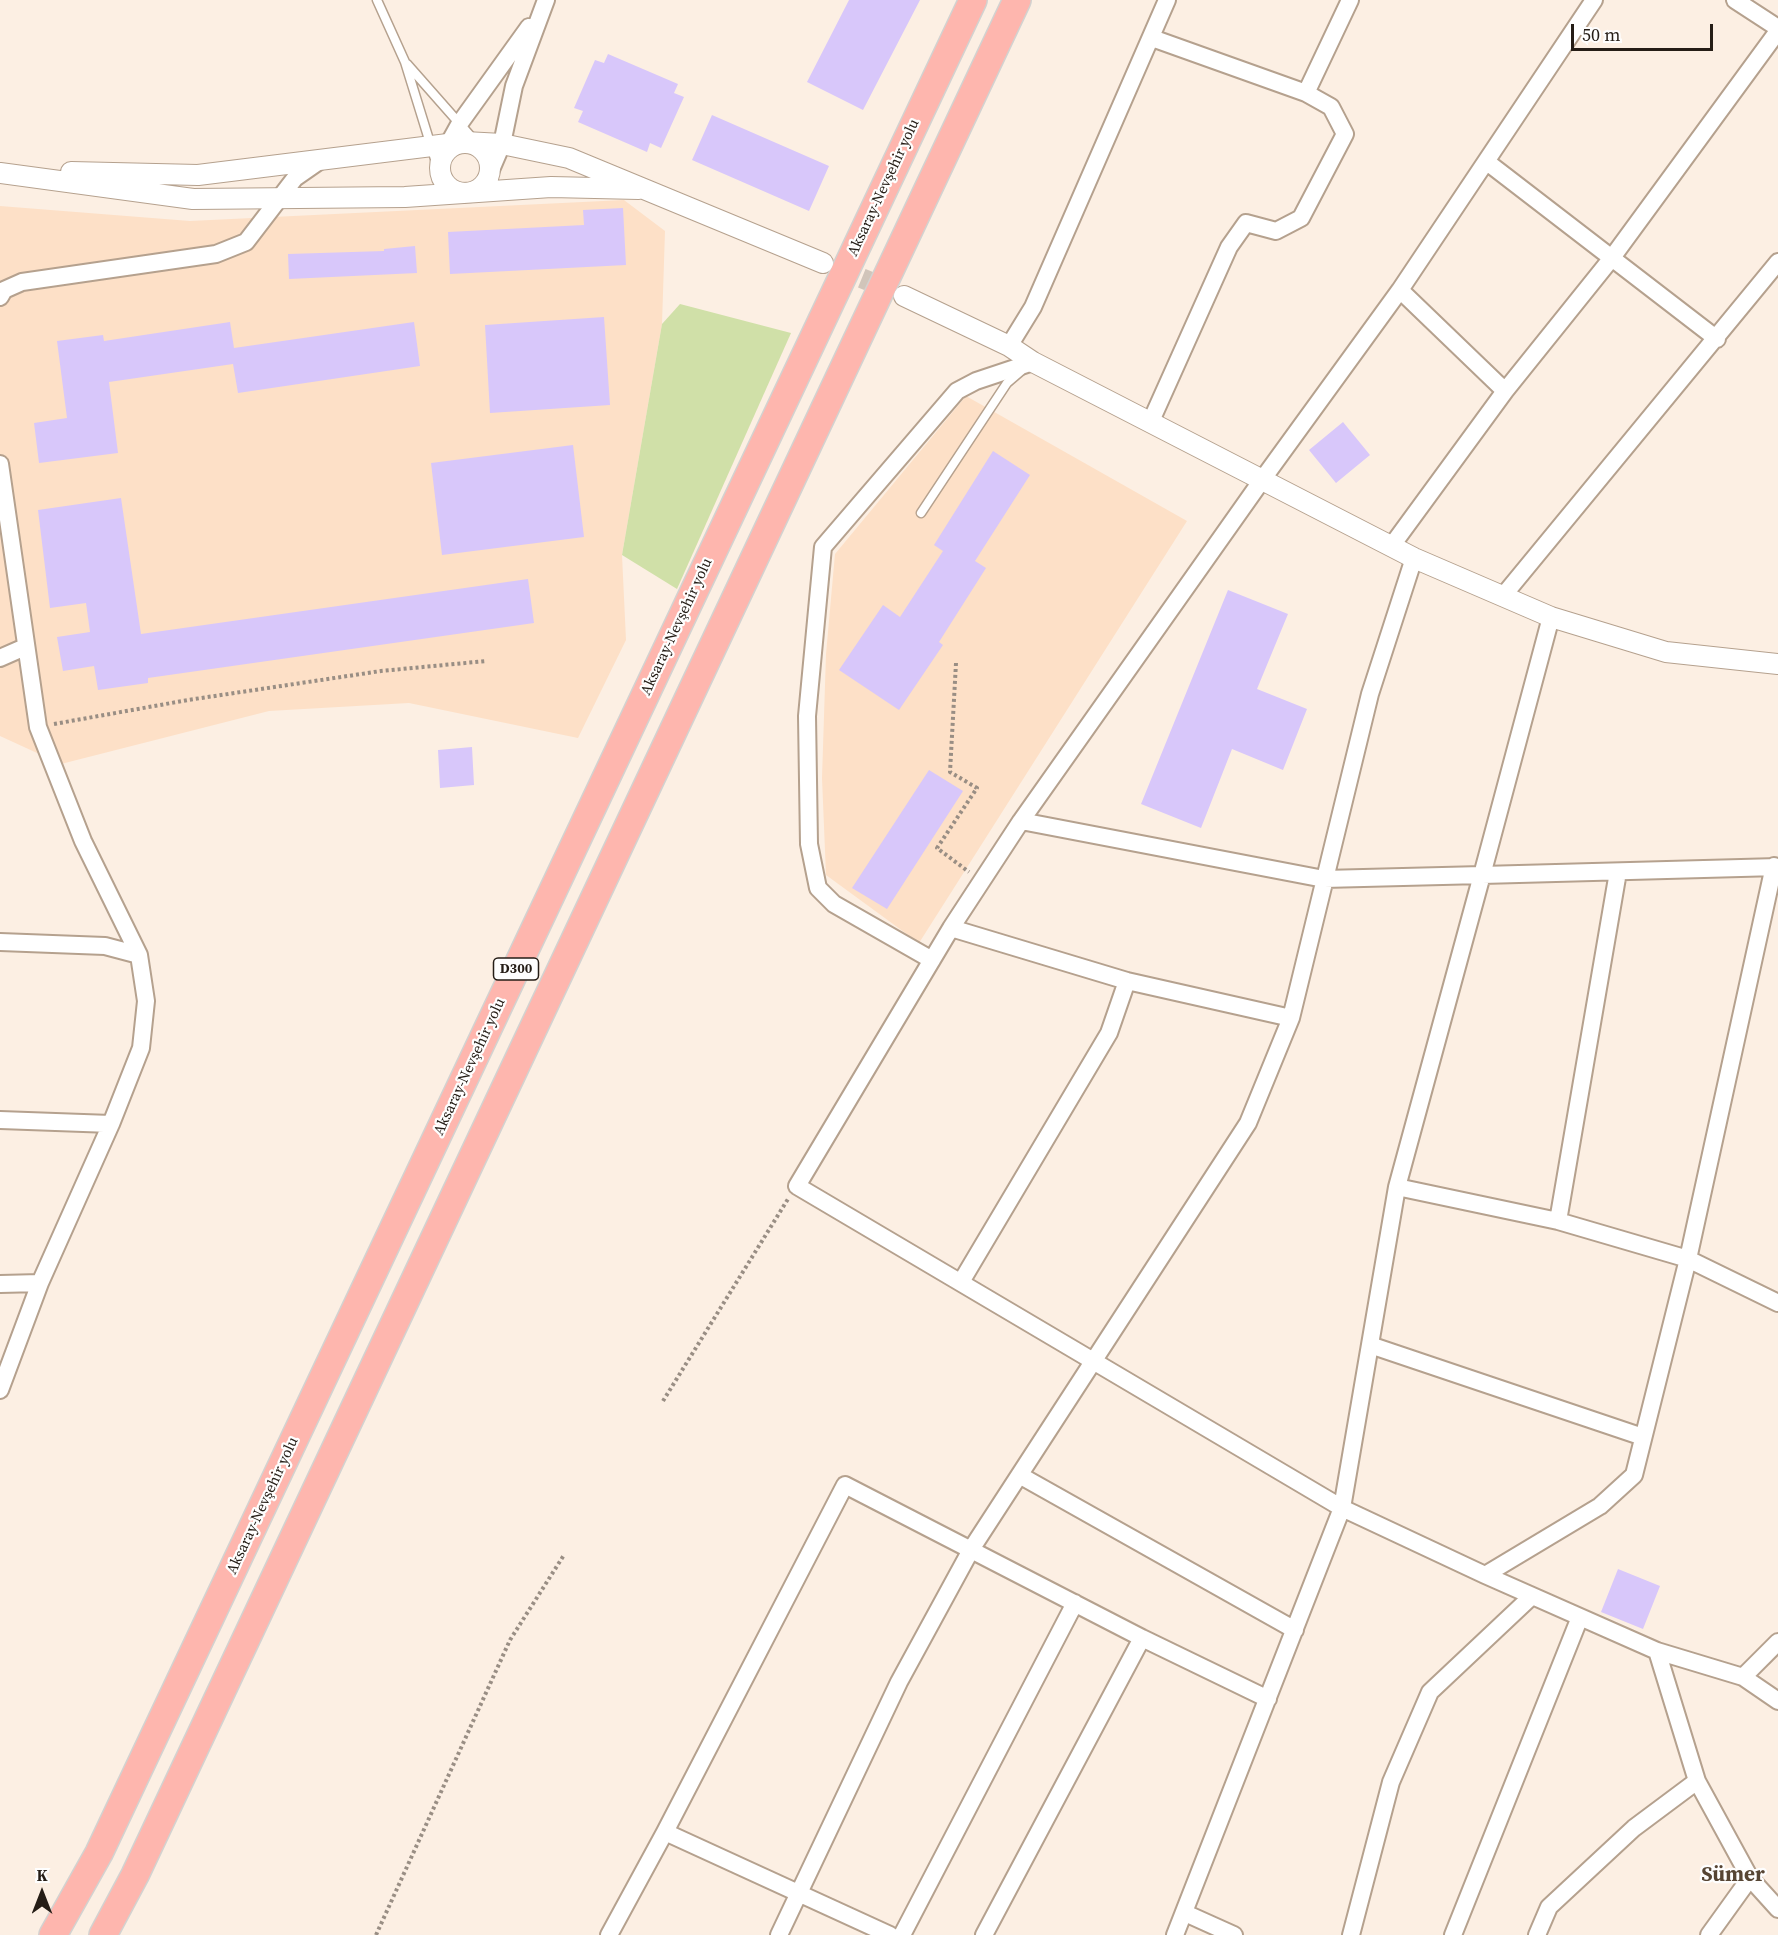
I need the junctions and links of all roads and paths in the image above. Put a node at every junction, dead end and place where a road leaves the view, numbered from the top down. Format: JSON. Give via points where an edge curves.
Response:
{"nodes":[{"id":1,"x":377,"y":0,"type":"edge"},
{"id":2,"x":973,"y":0,"type":"edge"},
{"id":3,"x":1017,"y":0,"type":"edge"},
{"id":4,"x":1167,"y":0,"type":"edge"},
{"id":5,"x":1350,"y":0,"type":"edge"},
{"id":6,"x":1594,"y":0,"type":"edge"},
{"id":7,"x":1735,"y":0,"type":"edge"},
{"id":8,"x":543,"y":6,"type":"edge"},
{"id":9,"x":1778,"y":29,"type":"edge"},
{"id":10,"x":1152,"y":38,"type":"junction"},
{"id":11,"x":405,"y":62,"type":"junction"},
{"id":12,"x":1306,"y":93,"type":"junction"},
{"id":13,"x":502,"y":144,"type":"junction"},
{"id":14,"x":456,"y":146,"type":"junction"},
{"id":15,"x":318,"y":162,"type":"junction"},
{"id":16,"x":1487,"y":162,"type":"junction"},
{"id":17,"x":0,"y":172,"type":"edge"},
{"id":18,"x":490,"y":172,"type":"junction"},
{"id":19,"x":639,"y":189,"type":"junction"},
{"id":20,"x":465,"y":193,"type":"junction"},
{"id":21,"x":280,"y":198,"type":"junction"},
{"id":22,"x":1611,"y":259,"type":"junction"},
{"id":23,"x":823,"y":262,"type":"tunnel mouth"},
{"id":24,"x":1778,"y":262,"type":"edge"},
{"id":25,"x":1400,"y":290,"type":"junction"},
{"id":26,"x":904,"y":296,"type":"tunnel mouth"},
{"id":27,"x":0,"y":297,"type":"edge"},
{"id":28,"x":1717,"y":339,"type":"junction"},
{"id":29,"x":1009,"y":346,"type":"junction"},
{"id":30,"x":1034,"y":362,"type":"junction"},
{"id":31,"x":1505,"y":391,"type":"junction"},
{"id":32,"x":1151,"y":421,"type":"junction"},
{"id":33,"x":0,"y":464,"type":"edge"},
{"id":34,"x":1262,"y":480,"type":"junction"},
{"id":35,"x":921,"y":513,"type":"dead end"},
{"id":36,"x":1393,"y":544,"type":"junction"},
{"id":37,"x":1414,"y":558,"type":"junction"},
{"id":38,"x":1503,"y":596,"type":"junction"},
{"id":39,"x":1551,"y":617,"type":"junction"},
{"id":40,"x":25,"y":647,"type":"junction"},
{"id":41,"x":0,"y":658,"type":"edge"},
{"id":42,"x":486,"y":661,"type":"dead end"},
{"id":43,"x":956,"y":663,"type":"dead end"},
{"id":44,"x":1778,"y":664,"type":"edge"},
{"id":45,"x":38,"y":727,"type":"junction"},
{"id":46,"x":1021,"y":821,"type":"junction"},
{"id":47,"x":1776,"y":867,"type":"edge"},
{"id":48,"x":1618,"y":872,"type":"junction"},
{"id":49,"x":1482,"y":875,"type":"junction"},
{"id":50,"x":1324,"y":879,"type":"junction"},
{"id":51,"x":982,"y":881,"type":"junction"},
{"id":52,"x":951,"y":928,"type":"junction"},
{"id":53,"x":0,"y":942,"type":"edge"},
{"id":54,"x":139,"y":955,"type":"junction"},
{"id":55,"x":932,"y":960,"type":"junction"},
{"id":56,"x":1128,"y":981,"type":"junction"},
{"id":57,"x":1291,"y":1018,"type":"junction"},
{"id":58,"x":0,"y":1120,"type":"edge"},
{"id":59,"x":111,"y":1124,"type":"junction"},
{"id":60,"x":797,"y":1186,"type":"junction"},
{"id":61,"x":1396,"y":1187,"type":"junction"},
{"id":62,"x":1558,"y":1221,"type":"junction"},
{"id":63,"x":1688,"y":1259,"type":"junction"},
{"id":64,"x":40,"y":1282,"type":"junction"},
{"id":65,"x":961,"y":1282,"type":"junction"},
{"id":66,"x":0,"y":1284,"type":"edge"},
{"id":67,"x":1778,"y":1302,"type":"edge"},
{"id":68,"x":1370,"y":1345,"type":"junction"},
{"id":69,"x":1093,"y":1362,"type":"junction"},
{"id":70,"x":0,"y":1390,"type":"edge"},
{"id":71,"x":663,"y":1401,"type":"dead end"},
{"id":72,"x":1643,"y":1437,"type":"junction"},
{"id":73,"x":1021,"y":1476,"type":"junction"},
{"id":74,"x":1342,"y":1508,"type":"junction"},
{"id":75,"x":972,"y":1548,"type":"junction"},
{"id":76,"x":564,"y":1556,"type":"dead end"},
{"id":77,"x":1485,"y":1575,"type":"junction"},
{"id":78,"x":1532,"y":1596,"type":"junction"},
{"id":79,"x":1075,"y":1603,"type":"junction"},
{"id":80,"x":1580,"y":1617,"type":"junction"},
{"id":81,"x":1295,"y":1630,"type":"junction"},
{"id":82,"x":1142,"y":1638,"type":"junction"},
{"id":83,"x":1778,"y":1642,"type":"edge"},
{"id":84,"x":1657,"y":1651,"type":"junction"},
{"id":85,"x":1743,"y":1677,"type":"junction"},
{"id":86,"x":1268,"y":1699,"type":"junction"},
{"id":87,"x":1778,"y":1701,"type":"edge"},
{"id":88,"x":1697,"y":1781,"type":"junction"},
{"id":89,"x":666,"y":1832,"type":"junction"},
{"id":90,"x":1750,"y":1878,"type":"junction"},
{"id":91,"x":798,"y":1894,"type":"junction"},
{"id":92,"x":1778,"y":1909,"type":"edge"},
{"id":93,"x":1185,"y":1913,"type":"junction"},
{"id":94,"x":53,"y":1935,"type":"edge"},
{"id":95,"x":103,"y":1935,"type":"edge"},
{"id":96,"x":376,"y":1935,"type":"edge"},
{"id":97,"x":609,"y":1935,"type":"edge"},
{"id":98,"x":779,"y":1935,"type":"edge"},
{"id":99,"x":890,"y":1935,"type":"edge"},
{"id":100,"x":902,"y":1935,"type":"edge"},
{"id":101,"x":984,"y":1935,"type":"edge"},
{"id":102,"x":1175,"y":1935,"type":"edge"},
{"id":103,"x":1234,"y":1935,"type":"edge"},
{"id":104,"x":1351,"y":1935,"type":"edge"},
{"id":105,"x":1453,"y":1935,"type":"edge"},
{"id":106,"x":1537,"y":1935,"type":"edge"},
{"id":107,"x":1709,"y":1935,"type":"edge"}],
"edges":[{"from":1,"to":11,"type":"lane"},
{"from":2,"to":94,"type":"highway","name":"Aksaray-Nevşehir yolu","number":"D300","via":[[99,1853]]},
{"from":3,"to":95,"type":"highway","number":"D300","via":[[135,1875]]},
{"from":4,"to":10,"type":"street"},
{"from":5,"to":12,"type":"street"},
{"from":6,"to":16,"type":"street"},
{"from":7,"to":9,"type":"street"},
{"from":8,"to":13,"type":"street","via":[[514,86]]},
{"from":8,"to":14,"type":"street"},
{"from":9,"to":22,"type":"street"},
{"from":10,"to":12,"type":"street"},
{"from":10,"to":29,"type":"street","via":[[1034,307]]},
{"from":11,"to":14,"type":"lane"},
{"from":11,"to":14,"type":"lane"},
{"from":12,"to":32,"type":"street","via":[[1331,107],[1345,134],[1301,218],[1276,231],[1246,223],[1229,247]]},
{"from":13,"to":14,"type":"street"},
{"from":13,"to":18,"type":"street"},
{"from":13,"to":19,"type":"street","via":[[569,158]]},
{"from":14,"to":15,"type":"street"},
{"from":14,"to":18,"type":"street","via":[[490,163]]},
{"from":14,"to":20,"type":"street","via":[[448,187]]},
{"from":15,"to":17,"type":"street","via":[[198,175]]},
{"from":15,"to":21,"type":"street","via":[[296,178]]},
{"from":16,"to":22,"type":"street"},
{"from":16,"to":25,"type":"street"},
{"from":17,"to":21,"type":"street","via":[[193,198]]},
{"from":18,"to":20,"type":"street","via":[[481,187]]},
{"from":19,"to":20,"type":"street","via":[[551,187]]},
{"from":19,"to":23,"type":"street"},
{"from":20,"to":21,"type":"street"},
{"from":21,"to":27,"type":"street","via":[[246,242],[216,254],[22,282],[4,290]]},
{"from":22,"to":28,"type":"street"},
{"from":22,"to":31,"type":"street"},
{"from":24,"to":28,"type":"street"},
{"from":25,"to":31,"type":"street"},
{"from":25,"to":34,"type":"street"},
{"from":26,"to":29,"type":"street"},
{"from":28,"to":38,"type":"street"},
{"from":29,"to":30,"type":"street"},
{"from":30,"to":32,"type":"street"},
{"from":30,"to":35,"type":"lane","via":[[1007,383]]},
{"from":30,"to":55,"type":"street","via":[[957,391],[823,547],[807,716],[809,844],[818,888],[834,904]]},
{"from":31,"to":36,"type":"street"},
{"from":32,"to":34,"type":"street"},
{"from":33,"to":40,"type":"street"},
{"from":34,"to":36,"type":"street"},
{"from":34,"to":46,"type":"street"},
{"from":36,"to":37,"type":"street"},
{"from":37,"to":38,"type":"street"},
{"from":37,"to":50,"type":"street","via":[[1370,694]]},
{"from":38,"to":39,"type":"street"},
{"from":39,"to":44,"type":"street","via":[[1666,652]]},
{"from":39,"to":49,"type":"street"},
{"from":40,"to":41,"type":"street"},
{"from":40,"to":45,"type":"street"},
{"from":42,"to":45,"type":"path","via":[[370,672]]},
{"from":43,"to":51,"type":"path","via":[[950,772],[977,788],[937,848]]},
{"from":45,"to":54,"type":"street","via":[[83,841]]},
{"from":46,"to":50,"type":"street"},
{"from":46,"to":51,"type":"street"},
{"from":47,"to":48,"type":"street"},
{"from":47,"to":63,"type":"street"},
{"from":48,"to":49,"type":"street"},
{"from":48,"to":62,"type":"street"},
{"from":49,"to":50,"type":"street"},
{"from":49,"to":61,"type":"street"},
{"from":50,"to":57,"type":"street"},
{"from":51,"to":52,"type":"street"},
{"from":52,"to":55,"type":"street"},
{"from":52,"to":56,"type":"street"},
{"from":53,"to":54,"type":"street","via":[[105,946]]},
{"from":54,"to":59,"type":"street","via":[[146,1001],[141,1048]]},
{"from":55,"to":60,"type":"street"},
{"from":56,"to":57,"type":"street"},
{"from":56,"to":65,"type":"street","via":[[1109,1033]]},
{"from":57,"to":69,"type":"street","via":[[1248,1123]]},
{"from":58,"to":59,"type":"street"},
{"from":59,"to":64,"type":"street"},
{"from":60,"to":65,"type":"street"},
{"from":60,"to":71,"type":"path"},
{"from":61,"to":62,"type":"street"},
{"from":61,"to":68,"type":"street"},
{"from":62,"to":63,"type":"street"},
{"from":63,"to":67,"type":"street"},
{"from":63,"to":72,"type":"street"},
{"from":64,"to":66,"type":"street"},
{"from":64,"to":70,"type":"street"},
{"from":65,"to":69,"type":"street"},
{"from":68,"to":72,"type":"street"},
{"from":68,"to":74,"type":"street"},
{"from":69,"to":73,"type":"street"},
{"from":69,"to":74,"type":"street"},
{"from":72,"to":77,"type":"street","via":[[1634,1475],[1600,1506]]},
{"from":73,"to":75,"type":"street"},
{"from":73,"to":81,"type":"street"},
{"from":74,"to":77,"type":"street"},
{"from":74,"to":81,"type":"street"},
{"from":75,"to":79,"type":"street"},
{"from":75,"to":89,"type":"street","via":[[844,1485]]},
{"from":75,"to":91,"type":"street","via":[[899,1682]]},
{"from":76,"to":96,"type":"path","via":[[510,1640]]},
{"from":77,"to":78,"type":"street"},
{"from":78,"to":80,"type":"street"},
{"from":78,"to":104,"type":"street","via":[[1430,1692],[1391,1782]]},
{"from":79,"to":82,"type":"street"},
{"from":79,"to":100,"type":"street"},
{"from":80,"to":84,"type":"street"},
{"from":80,"to":105,"type":"street"},
{"from":81,"to":86,"type":"street"},
{"from":82,"to":86,"type":"street"},
{"from":82,"to":101,"type":"street"},
{"from":83,"to":85,"type":"street"},
{"from":84,"to":85,"type":"street"},
{"from":84,"to":88,"type":"street"},
{"from":85,"to":87,"type":"street"},
{"from":86,"to":93,"type":"street"},
{"from":88,"to":90,"type":"street"},
{"from":88,"to":106,"type":"street","via":[[1634,1828],[1549,1907]]},
{"from":89,"to":91,"type":"street"},
{"from":89,"to":97,"type":"street"},
{"from":90,"to":92,"type":"street"},
{"from":90,"to":107,"type":"street"},
{"from":91,"to":98,"type":"street"},
{"from":91,"to":99,"type":"street"},
{"from":93,"to":102,"type":"street"},
{"from":93,"to":103,"type":"street"}]}
